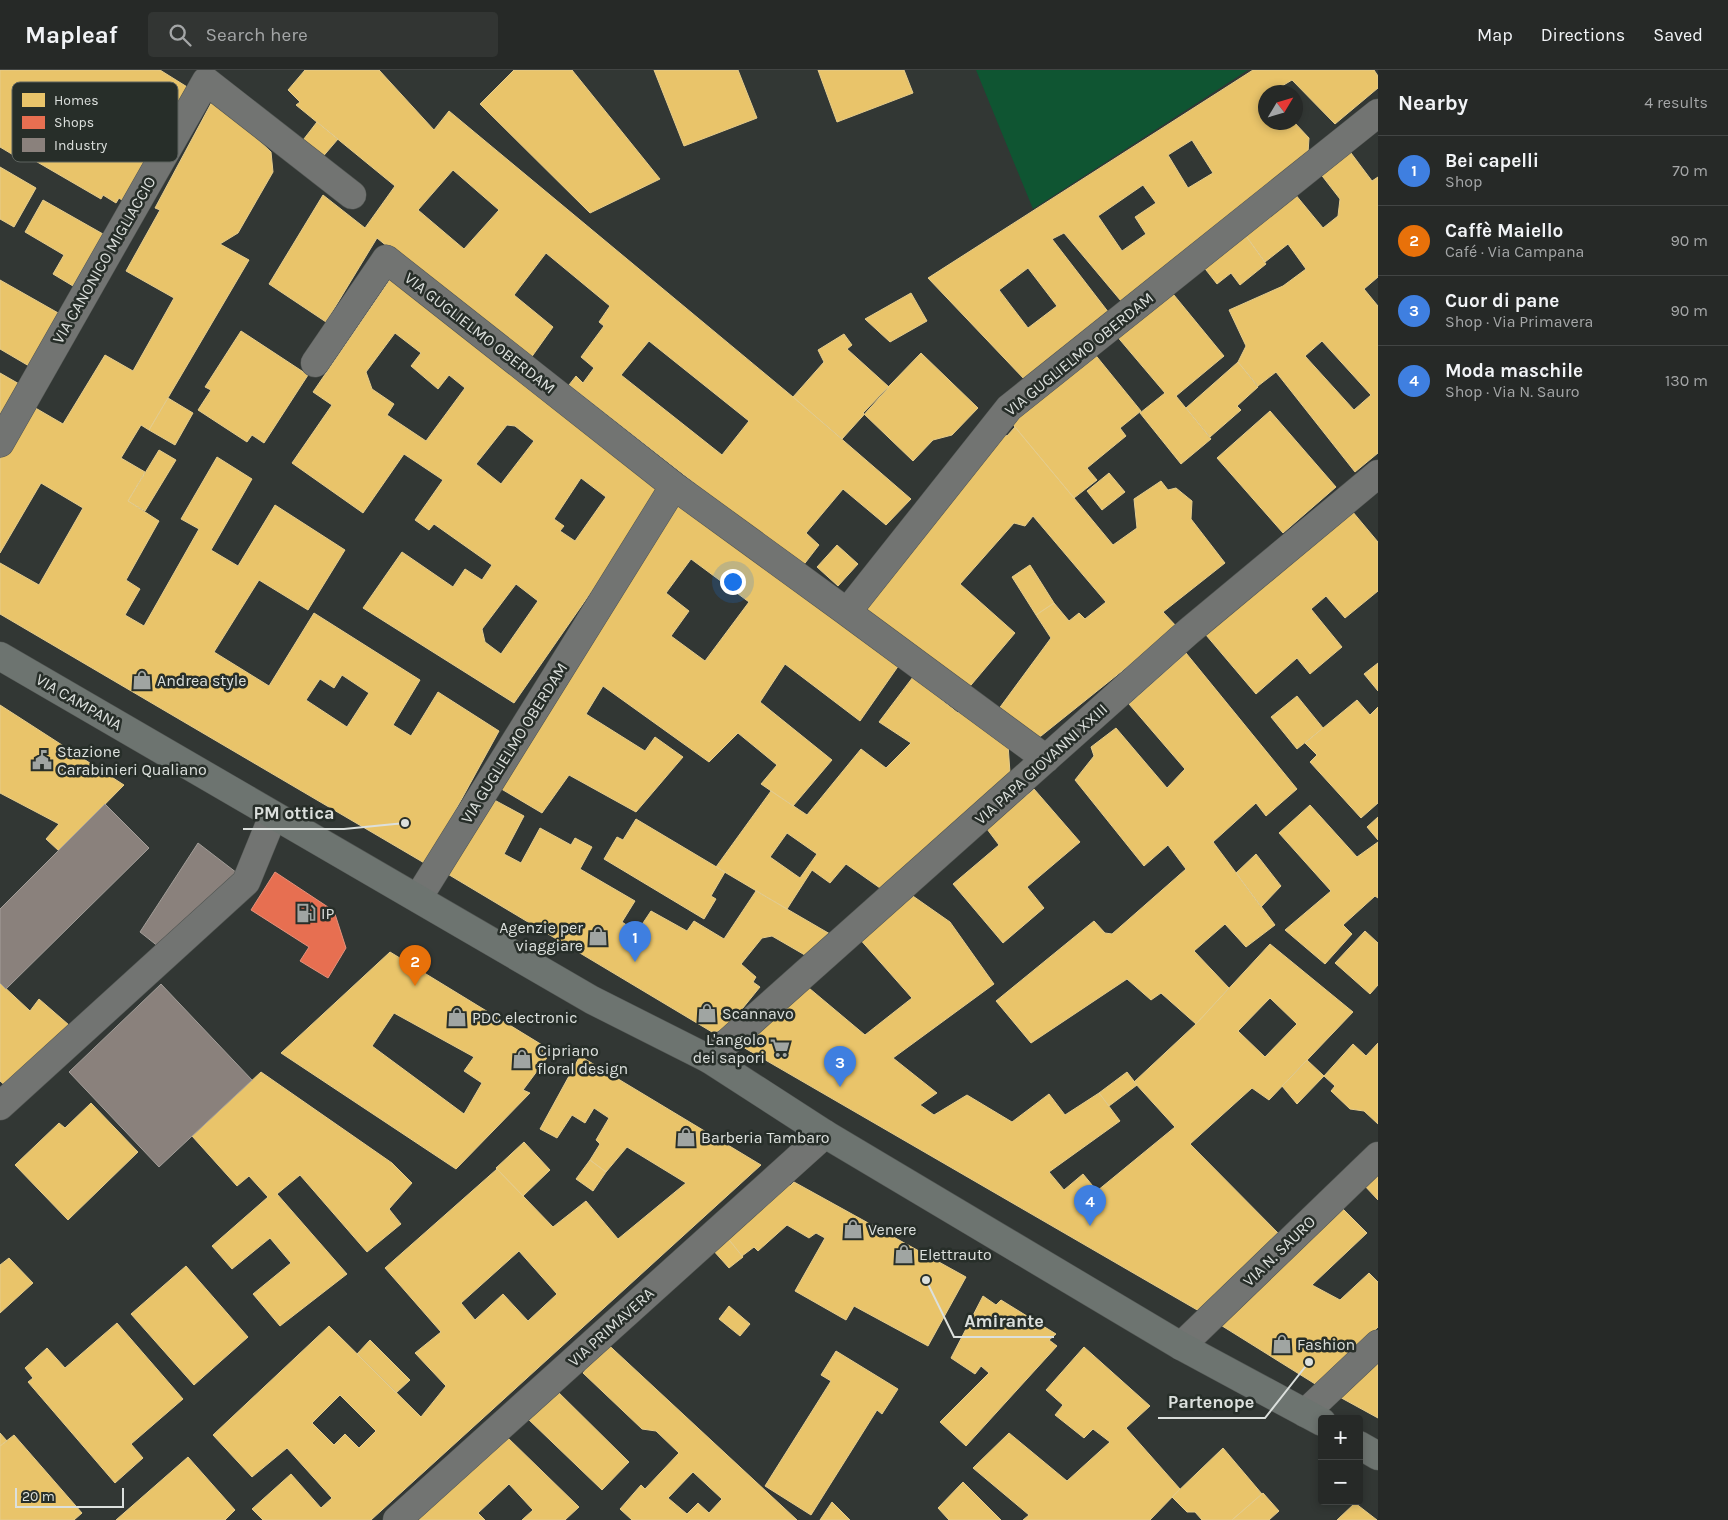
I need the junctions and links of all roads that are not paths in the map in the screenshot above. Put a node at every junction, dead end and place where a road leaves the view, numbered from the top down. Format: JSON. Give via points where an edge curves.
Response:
{"nodes":[{"id":1,"x":1378,"y":113,"type":"edge"},
{"id":2,"x":178,"y":131,"type":"edge"},
{"id":3,"x":160,"y":162,"type":"edge"},
{"id":4,"x":352,"y":195,"type":"dead end"},
{"id":5,"x":315,"y":363,"type":"dead end"},
{"id":6,"x":0,"y":443,"type":"edge"},
{"id":7,"x":1378,"y":474,"type":"edge"},
{"id":8,"x":674,"y":486,"type":"junction"},
{"id":9,"x":847,"y":612,"type":"junction"},
{"id":10,"x":0,"y":656,"type":"edge"},
{"id":11,"x":1046,"y":759,"type":"junction"},
{"id":12,"x":273,"y":816,"type":"junction"},
{"id":13,"x":418,"y":898,"type":"junction"},
{"id":14,"x":708,"y":1059,"type":"junction"},
{"id":15,"x":0,"y":1106,"type":"edge"},
{"id":16,"x":825,"y":1134,"type":"junction"},
{"id":17,"x":1378,"y":1156,"type":"edge"},
{"id":18,"x":1378,"y":1344,"type":"edge"},
{"id":19,"x":1181,"y":1346,"type":"junction"},
{"id":20,"x":1314,"y":1418,"type":"edge"},
{"id":21,"x":1363,"y":1447,"type":"edge"},
{"id":22,"x":1378,"y":1456,"type":"edge"},
{"id":23,"x":396,"y":1520,"type":"edge"}],
"edges":[{"from":1,"to":9,"type":"street","name":"VIA GUGLIELMO OBERDAM","via":[[1009,408]]},
{"from":2,"to":4,"type":"street","name":"VIA CANONICO MIGLIACCIO","via":[[206,82]]},
{"from":3,"to":6,"type":"street","name":"VIA CANONICO MIGLIACCIO"},
{"from":5,"to":8,"type":"street","name":"VIA GUGLIELMO OBERDAM","via":[[386,258]]},
{"from":7,"to":11,"type":"street","name":"VIA PAPA GIOVANNI XXIII","via":[[1188,632]]},
{"from":8,"to":9,"type":"street","name":"VIA GUGLIELMO OBERDAM"},
{"from":8,"to":13,"type":"street","name":"VIA GUGLIELMO OBERDAM"},
{"from":9,"to":11,"type":"street"},
{"from":10,"to":12,"type":"main road","name":"VIA CAMPANA"},
{"from":11,"to":14,"type":"street","name":"VIA PAPA GIOVANNI XXIII"},
{"from":12,"to":13,"type":"main road","name":"VIA CAMPANA"},
{"from":12,"to":15,"type":"street","via":[[246,882]]},
{"from":13,"to":14,"type":"main road","name":"VIA CAMPANA","via":[[592,1000]]},
{"from":14,"to":16,"type":"main road","name":"VIA CAMPANA"},
{"from":16,"to":19,"type":"main road","name":"VIA CAMPANA"},
{"from":16,"to":23,"type":"street","name":"VIA PRIMAVERA"},
{"from":17,"to":19,"type":"street","name":"VIA N. SAURO"},
{"from":18,"to":20,"type":"street"},
{"from":19,"to":20,"type":"main road","name":"VIA CAMPANA"},
{"from":21,"to":22,"type":"main road"}]}
